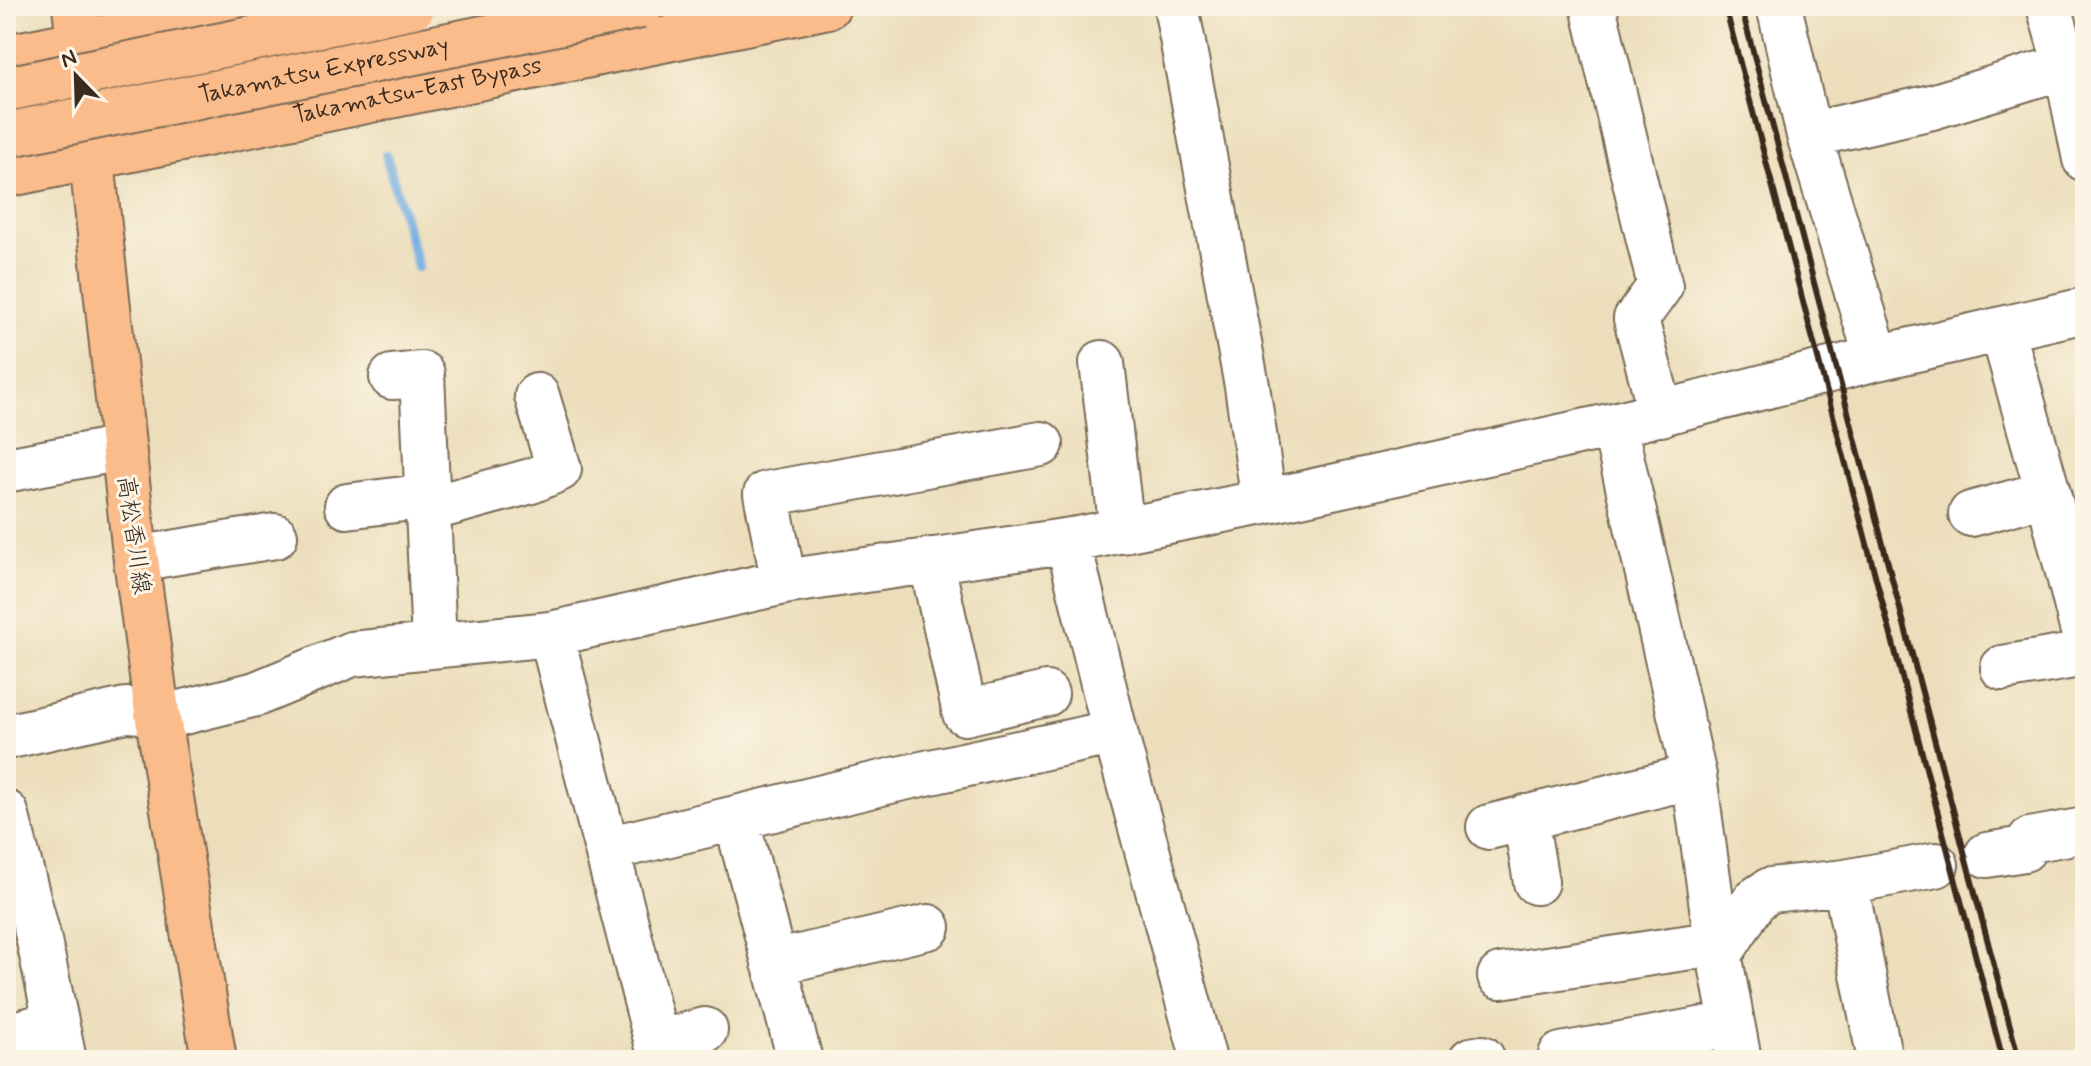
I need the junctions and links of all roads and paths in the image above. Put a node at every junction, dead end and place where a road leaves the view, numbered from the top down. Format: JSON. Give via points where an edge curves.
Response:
{"nodes":[{"id":1,"x":262,"y":6,"type":"edge"},
{"id":2,"x":413,"y":6,"type":"edge"},
{"id":3,"x":641,"y":6,"type":"edge"},
{"id":4,"x":828,"y":6,"type":"edge"},
{"id":5,"x":1176,"y":6,"type":"edge"},
{"id":6,"x":1593,"y":6,"type":"edge"},
{"id":7,"x":1779,"y":6,"type":"edge"},
{"id":8,"x":2049,"y":6,"type":"edge"},
{"id":9,"x":77,"y":24,"type":"edge"},
{"id":10,"x":6,"y":57,"type":"edge"},
{"id":11,"x":2066,"y":66,"type":"junction"},
{"id":12,"x":6,"y":89,"type":"edge"},
{"id":13,"x":6,"y":135,"type":"edge"},
{"id":14,"x":1809,"y":135,"type":"junction"},
{"id":15,"x":2084,"y":150,"type":"edge"},
{"id":16,"x":91,"y":158,"type":"junction"},
{"id":17,"x":6,"y":175,"type":"edge"},
{"id":18,"x":2085,"y":310,"type":"edge"},
{"id":19,"x":2002,"y":329,"type":"junction"},
{"id":20,"x":1877,"y":358,"type":"junction"},
{"id":21,"x":1102,"y":363,"type":"dead end"},
{"id":22,"x":392,"y":377,"type":"dead end"},
{"id":23,"x":537,"y":396,"type":"dead end"},
{"id":24,"x":1661,"y":414,"type":"junction"},
{"id":25,"x":1614,"y":425,"type":"junction"},
{"id":26,"x":1041,"y":444,"type":"dead end"},
{"id":27,"x":122,"y":448,"type":"junction"},
{"id":28,"x":6,"y":470,"type":"edge"},
{"id":29,"x":2048,"y":493,"type":"junction"},
{"id":30,"x":428,"y":496,"type":"junction"},
{"id":31,"x":1264,"y":502,"type":"junction"},
{"id":32,"x":347,"y":506,"type":"dead end"},
{"id":33,"x":1971,"y":514,"type":"dead end"},
{"id":34,"x":1122,"y":531,"type":"junction"},
{"id":35,"x":275,"y":536,"type":"dead end"},
{"id":36,"x":1068,"y":541,"type":"junction"},
{"id":37,"x":136,"y":559,"type":"junction"},
{"id":38,"x":931,"y":560,"type":"junction"},
{"id":39,"x":784,"y":582,"type":"junction"},
{"id":40,"x":551,"y":634,"type":"junction"},
{"id":41,"x":2085,"y":639,"type":"edge"},
{"id":42,"x":434,"y":644,"type":"junction"},
{"id":43,"x":2085,"y":654,"type":"edge"},
{"id":44,"x":2003,"y":668,"type":"dead end"},
{"id":45,"x":1046,"y":694,"type":"dead end"},
{"id":46,"x":157,"y":712,"type":"junction"},
{"id":47,"x":1115,"y":732,"type":"junction"},
{"id":48,"x":6,"y":737,"type":"edge"},
{"id":49,"x":1694,"y":776,"type":"junction"},
{"id":50,"x":6,"y":813,"type":"edge"},
{"id":51,"x":736,"y":818,"type":"junction"},
{"id":52,"x":2085,"y":830,"type":"edge"},
{"id":53,"x":607,"y":849,"type":"junction"},
{"id":54,"x":1987,"y":855,"type":"dead end"},
{"id":55,"x":1936,"y":865,"type":"dead end"},
{"id":56,"x":13,"y":870,"type":"edge"},
{"id":57,"x":1536,"y":882,"type":"dead end"},
{"id":58,"x":1845,"y":882,"type":"junction"},
{"id":59,"x":928,"y":927,"type":"dead end"},
{"id":60,"x":1718,"y":948,"type":"junction"},
{"id":61,"x":774,"y":963,"type":"junction"},
{"id":62,"x":1500,"y":976,"type":"dead end"},
{"id":63,"x":705,"y":1030,"type":"dead end"},
{"id":64,"x":6,"y":1036,"type":"edge"},
{"id":65,"x":60,"y":1042,"type":"edge"},
{"id":66,"x":1735,"y":1042,"type":"edge"},
{"id":67,"x":1561,"y":1055,"type":"dead end"},
{"id":68,"x":214,"y":1060,"type":"edge"},
{"id":69,"x":800,"y":1060,"type":"edge"},
{"id":70,"x":1204,"y":1060,"type":"edge"},
{"id":71,"x":1880,"y":1060,"type":"edge"}],
"edges":[{"from":1,"to":9,"type":"main road"},
{"from":2,"to":12,"type":"main road","name":"Takamatsu Expressway","bridge":true},
{"from":3,"to":13,"type":"main road","name":"Takamatsu Expressway","bridge":true},
{"from":4,"to":16,"type":"main road","name":"Takamatsu-East Bypass"},
{"from":5,"to":31,"type":"street"},
{"from":6,"to":24,"type":"street","via":[[1660,286],[1636,319]]},
{"from":7,"to":14,"type":"street"},
{"from":8,"to":11,"type":"street"},
{"from":9,"to":10,"type":"main road"},
{"from":9,"to":16,"type":"main road","name":"高松香川線"},
{"from":11,"to":14,"type":"street","via":[[1932,107]]},
{"from":11,"to":15,"type":"street"},
{"from":14,"to":20,"type":"street"},
{"from":16,"to":17,"type":"main road","name":"Takamatsu-East Bypass"},
{"from":16,"to":27,"type":"main road","name":"高松香川線"},
{"from":18,"to":19,"type":"street"},
{"from":19,"to":20,"type":"street"},
{"from":19,"to":29,"type":"street"},
{"from":20,"to":24,"type":"street"},
{"from":21,"to":34,"type":"street"},
{"from":22,"to":30,"type":"street","via":[[422,374]]},
{"from":23,"to":30,"type":"street","via":[[559,469],[447,504]]},
{"from":24,"to":25,"type":"street"},
{"from":25,"to":31,"type":"street"},
{"from":25,"to":49,"type":"street"},
{"from":26,"to":39,"type":"street","via":[[766,494]]},
{"from":27,"to":28,"type":"street"},
{"from":27,"to":37,"type":"main road","name":"高松香川線"},
{"from":29,"to":33,"type":"street"},
{"from":29,"to":41,"type":"street"},
{"from":30,"to":32,"type":"street"},
{"from":30,"to":42,"type":"street"},
{"from":31,"to":34,"type":"street"},
{"from":34,"to":36,"type":"street"},
{"from":35,"to":37,"type":"street"},
{"from":36,"to":38,"type":"street"},
{"from":36,"to":47,"type":"street"},
{"from":37,"to":46,"type":"main road","name":"高松香川線"},
{"from":38,"to":39,"type":"street"},
{"from":38,"to":45,"type":"street","via":[[965,713]]},
{"from":39,"to":40,"type":"street"},
{"from":40,"to":42,"type":"street"},
{"from":40,"to":53,"type":"street"},
{"from":42,"to":46,"type":"street","via":[[352,654],[256,694],[180,713]]},
{"from":43,"to":44,"type":"street"},
{"from":46,"to":48,"type":"street","via":[[126,710]]},
{"from":46,"to":68,"type":"main road","name":"高松香川線"},
{"from":47,"to":51,"type":"street"},
{"from":47,"to":70,"type":"street"},
{"from":49,"to":57,"type":"street","via":[[1507,822]]},
{"from":49,"to":60,"type":"street"},
{"from":50,"to":56,"type":"street"},
{"from":51,"to":53,"type":"street"},
{"from":51,"to":61,"type":"street"},
{"from":52,"to":54,"type":"street"},
{"from":53,"to":63,"type":"street","via":[[657,1043]]},
{"from":55,"to":58,"type":"street"},
{"from":56,"to":65,"type":"street"},
{"from":58,"to":60,"type":"street","via":[[1770,890],[1755,900]]},
{"from":58,"to":71,"type":"street"},
{"from":59,"to":61,"type":"street"},
{"from":60,"to":62,"type":"street"},
{"from":60,"to":66,"type":"street"},
{"from":61,"to":69,"type":"street"},
{"from":64,"to":65,"type":"street"},
{"from":66,"to":67,"type":"street"}]}
